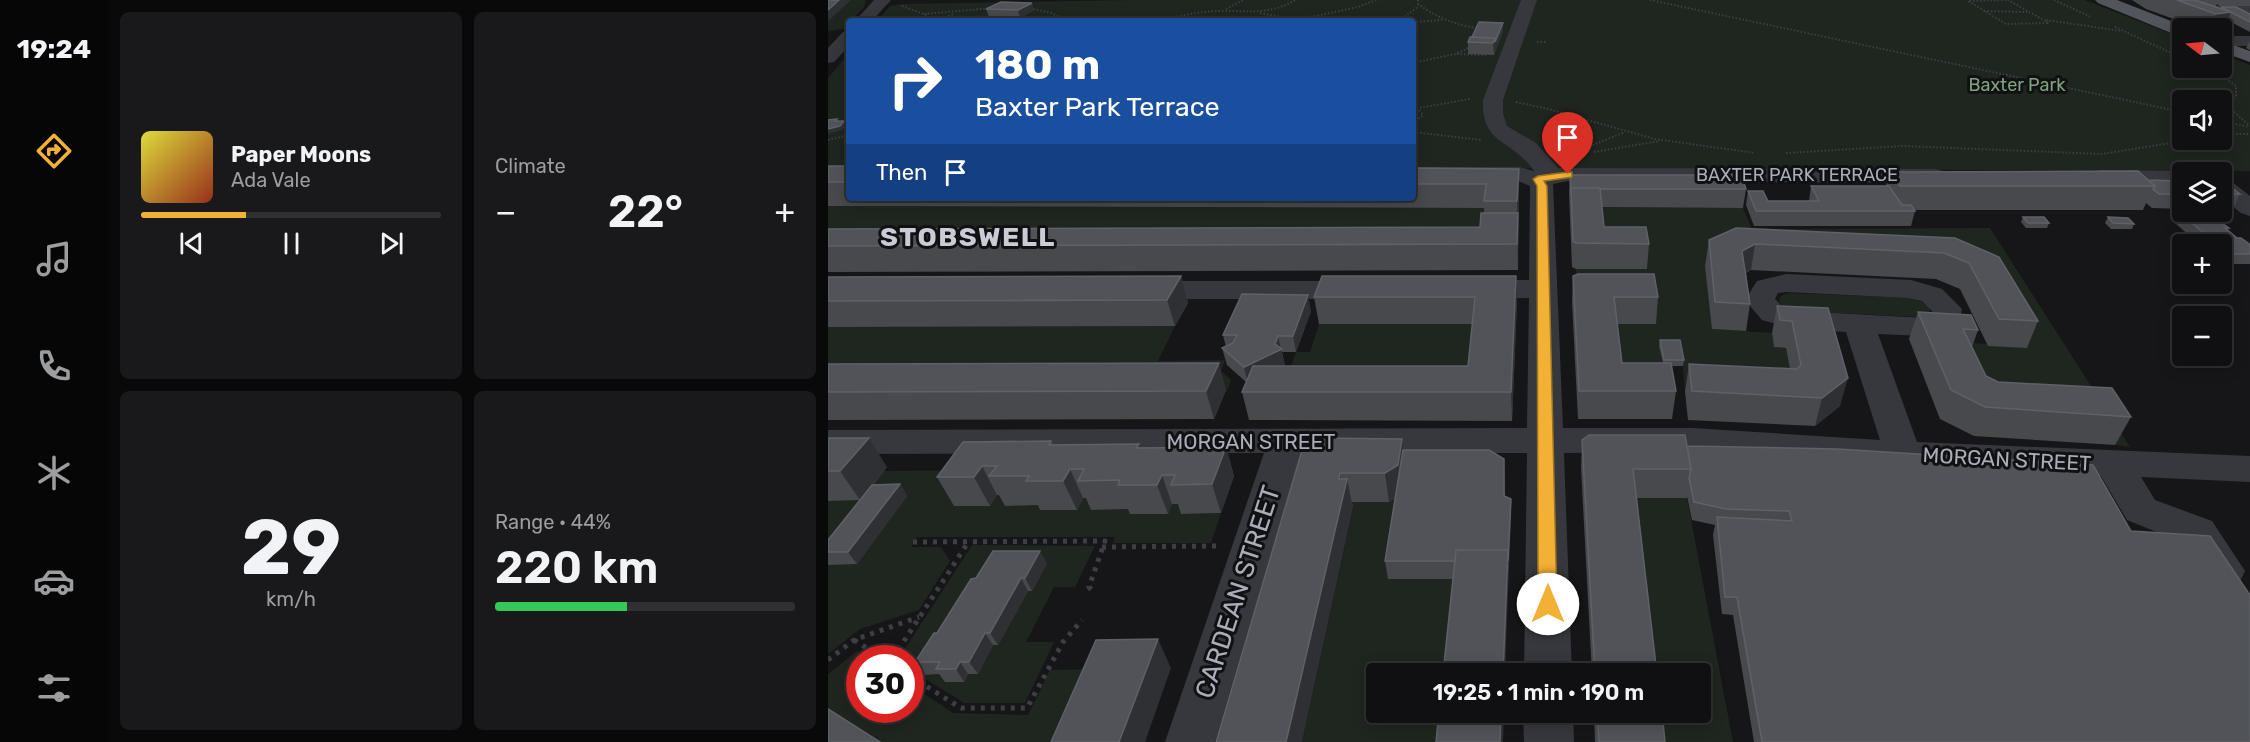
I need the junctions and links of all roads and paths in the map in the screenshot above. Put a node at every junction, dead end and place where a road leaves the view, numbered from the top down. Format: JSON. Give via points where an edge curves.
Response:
{"nodes":[{"id":1,"x":887,"y":0,"type":"edge"},
{"id":2,"x":1243,"y":0,"type":"edge"},
{"id":3,"x":1295,"y":0,"type":"edge"},
{"id":4,"x":1376,"y":0,"type":"edge"},
{"id":5,"x":1418,"y":0,"type":"edge"},
{"id":6,"x":1528,"y":0,"type":"edge"},
{"id":7,"x":1650,"y":0,"type":"edge"},
{"id":8,"x":2007,"y":0,"type":"edge"},
{"id":9,"x":2054,"y":0,"type":"edge"},
{"id":10,"x":2103,"y":0,"type":"edge"},
{"id":11,"x":1419,"y":6,"type":"junction"},
{"id":12,"x":1000,"y":8,"type":"edge"},
{"id":13,"x":1024,"y":8,"type":"edge"},
{"id":14,"x":1220,"y":10,"type":"junction"},
{"id":15,"x":1983,"y":10,"type":"junction"},
{"id":16,"x":960,"y":11,"type":"junction"},
{"id":17,"x":2215,"y":11,"type":"edge"},
{"id":18,"x":1258,"y":12,"type":"junction"},
{"id":19,"x":2248,"y":12,"type":"edge"},
{"id":20,"x":2030,"y":13,"type":"junction"},
{"id":21,"x":924,"y":14,"type":"junction"},
{"id":22,"x":2092,"y":17,"type":"dead end"},
{"id":23,"x":866,"y":18,"type":"edge"},
{"id":24,"x":926,"y":18,"type":"edge"},
{"id":25,"x":942,"y":18,"type":"edge"},
{"id":26,"x":1056,"y":18,"type":"edge"},
{"id":27,"x":1176,"y":18,"type":"edge"},
{"id":28,"x":1283,"y":18,"type":"edge"},
{"id":29,"x":1309,"y":18,"type":"edge"},
{"id":30,"x":1403,"y":18,"type":"edge"},
{"id":31,"x":1445,"y":20,"type":"junction"},
{"id":32,"x":2044,"y":20,"type":"junction"},
{"id":33,"x":1416,"y":22,"type":"edge"},
{"id":34,"x":2112,"y":26,"type":"dead end"},
{"id":35,"x":2172,"y":27,"type":"edge"},
{"id":36,"x":2122,"y":30,"type":"junction"},
{"id":37,"x":828,"y":34,"type":"edge"},
{"id":38,"x":846,"y":34,"type":"edge"},
{"id":39,"x":846,"y":37,"type":"edge"},
{"id":40,"x":2250,"y":41,"type":"edge"},
{"id":41,"x":2232,"y":43,"type":"edge"},
{"id":42,"x":2232,"y":49,"type":"edge"},
{"id":43,"x":2172,"y":53,"type":"edge"},
{"id":44,"x":1455,"y":54,"type":"junction"},
{"id":45,"x":1507,"y":56,"type":"junction"},
{"id":46,"x":2250,"y":57,"type":"edge"},
{"id":47,"x":828,"y":58,"type":"edge"},
{"id":48,"x":1416,"y":62,"type":"edge"},
{"id":49,"x":2225,"y":78,"type":"edge"},
{"id":50,"x":1493,"y":100,"type":"junction"},
{"id":51,"x":1418,"y":108,"type":"joint"},
{"id":52,"x":2172,"y":110,"type":"edge"},
{"id":53,"x":1416,"y":121,"type":"edge"},
{"id":54,"x":2232,"y":123,"type":"edge"},
{"id":55,"x":2250,"y":126,"type":"edge"},
{"id":56,"x":1416,"y":132,"type":"edge"},
{"id":57,"x":1625,"y":132,"type":"junction"},
{"id":58,"x":2232,"y":134,"type":"edge"},
{"id":59,"x":2250,"y":134,"type":"edge"},
{"id":60,"x":1503,"y":135,"type":"junction"},
{"id":61,"x":846,"y":136,"type":"edge"},
{"id":62,"x":828,"y":140,"type":"edge"},
{"id":63,"x":1665,"y":141,"type":"junction"},
{"id":64,"x":2172,"y":143,"type":"edge"},
{"id":65,"x":1783,"y":153,"type":"dead end"},
{"id":66,"x":1765,"y":164,"type":"junction"},
{"id":67,"x":1416,"y":174,"type":"edge"},
{"id":68,"x":1953,"y":176,"type":"edge"},
{"id":69,"x":2082,"y":177,"type":"edge"},
{"id":70,"x":1546,"y":178,"type":"junction"},
{"id":71,"x":2172,"y":178,"type":"edge"},
{"id":72,"x":2232,"y":178,"type":"edge"},
{"id":73,"x":2250,"y":178,"type":"edge"},
{"id":74,"x":1871,"y":192,"type":"edge"},
{"id":75,"x":2232,"y":194,"type":"edge"},
{"id":76,"x":2250,"y":208,"type":"edge"},
{"id":77,"x":1448,"y":289,"type":"edge"},
{"id":78,"x":1544,"y":289,"type":"junction"},
{"id":79,"x":1388,"y":290,"type":"edge"},
{"id":80,"x":1116,"y":291,"type":"edge"},
{"id":81,"x":1859,"y":324,"type":"junction"},
{"id":82,"x":1286,"y":441,"type":"junction"},
{"id":83,"x":1546,"y":441,"type":"junction"},
{"id":84,"x":828,"y":442,"type":"edge"},
{"id":85,"x":1903,"y":454,"type":"junction"},
{"id":86,"x":2113,"y":463,"type":"junction"},
{"id":87,"x":2250,"y":469,"type":"edge"},
{"id":88,"x":969,"y":541,"type":"junction"},
{"id":89,"x":913,"y":542,"type":"dead end"},
{"id":90,"x":1253,"y":546,"type":"junction"},
{"id":91,"x":1102,"y":547,"type":"junction"},
{"id":92,"x":2224,"y":571,"type":"edge"},
{"id":93,"x":1095,"y":594,"type":"dead end"},
{"id":94,"x":920,"y":617,"type":"junction"},
{"id":95,"x":1082,"y":620,"type":"dead end"},
{"id":96,"x":854,"y":640,"type":"junction"},
{"id":97,"x":862,"y":645,"type":"edge"},
{"id":98,"x":902,"y":645,"type":"edge"},
{"id":99,"x":828,"y":660,"type":"edge"},
{"id":100,"x":1548,"y":663,"type":"edge"},
{"id":101,"x":924,"y":685,"type":"edge"},
{"id":102,"x":1548,"y":723,"type":"edge"},
{"id":103,"x":1190,"y":742,"type":"edge"},
{"id":104,"x":1549,"y":742,"type":"edge"}],
"edges":[{"from":1,"to":21,"type":"path"},
{"from":1,"to":23,"type":"street"},
{"from":2,"to":14,"type":"path"},
{"from":3,"to":18,"type":"path"},
{"from":4,"to":29,"type":"path"},
{"from":5,"to":11,"type":"path"},
{"from":6,"to":45,"type":"street"},
{"from":7,"to":52,"type":"path"},
{"from":8,"to":15,"type":"path","via":[[1968,1]]},
{"from":8,"to":20,"type":"path"},
{"from":9,"to":22,"type":"path"},
{"from":10,"to":35,"type":"main road"},
{"from":11,"to":30,"type":"path"},
{"from":11,"to":31,"type":"path"},
{"from":12,"to":16,"type":"path"},
{"from":13,"to":26,"type":"path","via":[[1039,9]]},
{"from":14,"to":18,"type":"path"},
{"from":14,"to":27,"type":"path"},
{"from":15,"to":20,"type":"path"},
{"from":15,"to":32,"type":"path","via":[[2006,24],[2049,23]]},
{"from":16,"to":21,"type":"path"},
{"from":16,"to":25,"type":"path"},
{"from":17,"to":19,"type":"street"},
{"from":18,"to":28,"type":"path"},
{"from":20,"to":32,"type":"path"},
{"from":21,"to":24,"type":"path"},
{"from":31,"to":33,"type":"path"},
{"from":31,"to":44,"type":"path","via":[[1477,28],[1467,49]]},
{"from":32,"to":36,"type":"path","via":[[2105,32]]},
{"from":34,"to":36,"type":"path"},
{"from":36,"to":43,"type":"path"},
{"from":37,"to":38,"type":"street"},
{"from":39,"to":47,"type":"street"},
{"from":40,"to":41,"type":"street"},
{"from":42,"to":46,"type":"main road"},
{"from":44,"to":45,"type":"path"},
{"from":44,"to":48,"type":"path"},
{"from":45,"to":50,"type":"street"},
{"from":49,"to":55,"type":"path","via":[[2236,86],[2236,96],[2230,100],[2233,111]]},
{"from":50,"to":51,"type":"path","via":[[1470,99]]},
{"from":50,"to":57,"type":"path","via":[[1567,112]]},
{"from":50,"to":60,"type":"street","via":[[1492,117]]},
{"from":51,"to":53,"type":"path","via":[[1423,115]]},
{"from":54,"to":55,"type":"path"},
{"from":56,"to":60,"type":"path","via":[[1483,140]]},
{"from":57,"to":63,"type":"path"},
{"from":57,"to":63,"type":"path","via":[[1563,157]]},
{"from":58,"to":59,"type":"path"},
{"from":60,"to":70,"type":"street","via":[[1538,156]]},
{"from":61,"to":62,"type":"path"},
{"from":63,"to":66,"type":"path"},
{"from":64,"to":65,"type":"path","via":[[2102,154],[1903,146]]},
{"from":66,"to":68,"type":"street","name":"BAXTER PARK TERRACE"},
{"from":66,"to":70,"type":"street","name":"BAXTER PARK TERRACE"},
{"from":66,"to":74,"type":"street","via":[[1773,191]]},
{"from":67,"to":70,"type":"street","name":"BAXTER PARK TERRACE","via":[[1519,174]]},
{"from":69,"to":71,"type":"street"},
{"from":70,"to":78,"type":"street","via":[[1542,186]]},
{"from":72,"to":73,"type":"street"},
{"from":75,"to":76,"type":"street"},
{"from":77,"to":78,"type":"street"},
{"from":78,"to":83,"type":"street"},
{"from":79,"to":80,"type":"street"},
{"from":81,"to":81,"type":"street","via":[[1795,320],[1773,314],[1760,300],[1767,287],[1786,283],[1911,289],[1932,296],[1947,309],[1944,322],[1925,327]]},
{"from":81,"to":85,"type":"street"},
{"from":82,"to":83,"type":"street","name":"MORGAN STREET"},
{"from":82,"to":84,"type":"street","name":"MORGAN STREET"},
{"from":82,"to":90,"type":"street","name":"CARDEAN STREET"},
{"from":83,"to":85,"type":"street","name":"MORGAN STREET","via":[[1692,440]]},
{"from":83,"to":100,"type":"street"},
{"from":85,"to":86,"type":"street","name":"MORGAN STREET"},
{"from":86,"to":87,"type":"street","name":"MORGAN STREET"},
{"from":86,"to":92,"type":"street","via":[[2141,510],[2198,532]]},
{"from":88,"to":89,"type":"path"},
{"from":88,"to":91,"type":"path","via":[[1106,541]]},
{"from":88,"to":94,"type":"path"},
{"from":90,"to":91,"type":"path"},
{"from":90,"to":103,"type":"street","name":"CARDEAN STREET"},
{"from":91,"to":93,"type":"path","via":[[1089,587]]},
{"from":94,"to":96,"type":"path"},
{"from":94,"to":98,"type":"path"},
{"from":95,"to":101,"type":"path","via":[[1063,642],[1027,708],[961,708]]},
{"from":96,"to":97,"type":"path"},
{"from":96,"to":99,"type":"path"},
{"from":102,"to":104,"type":"street"}]}
